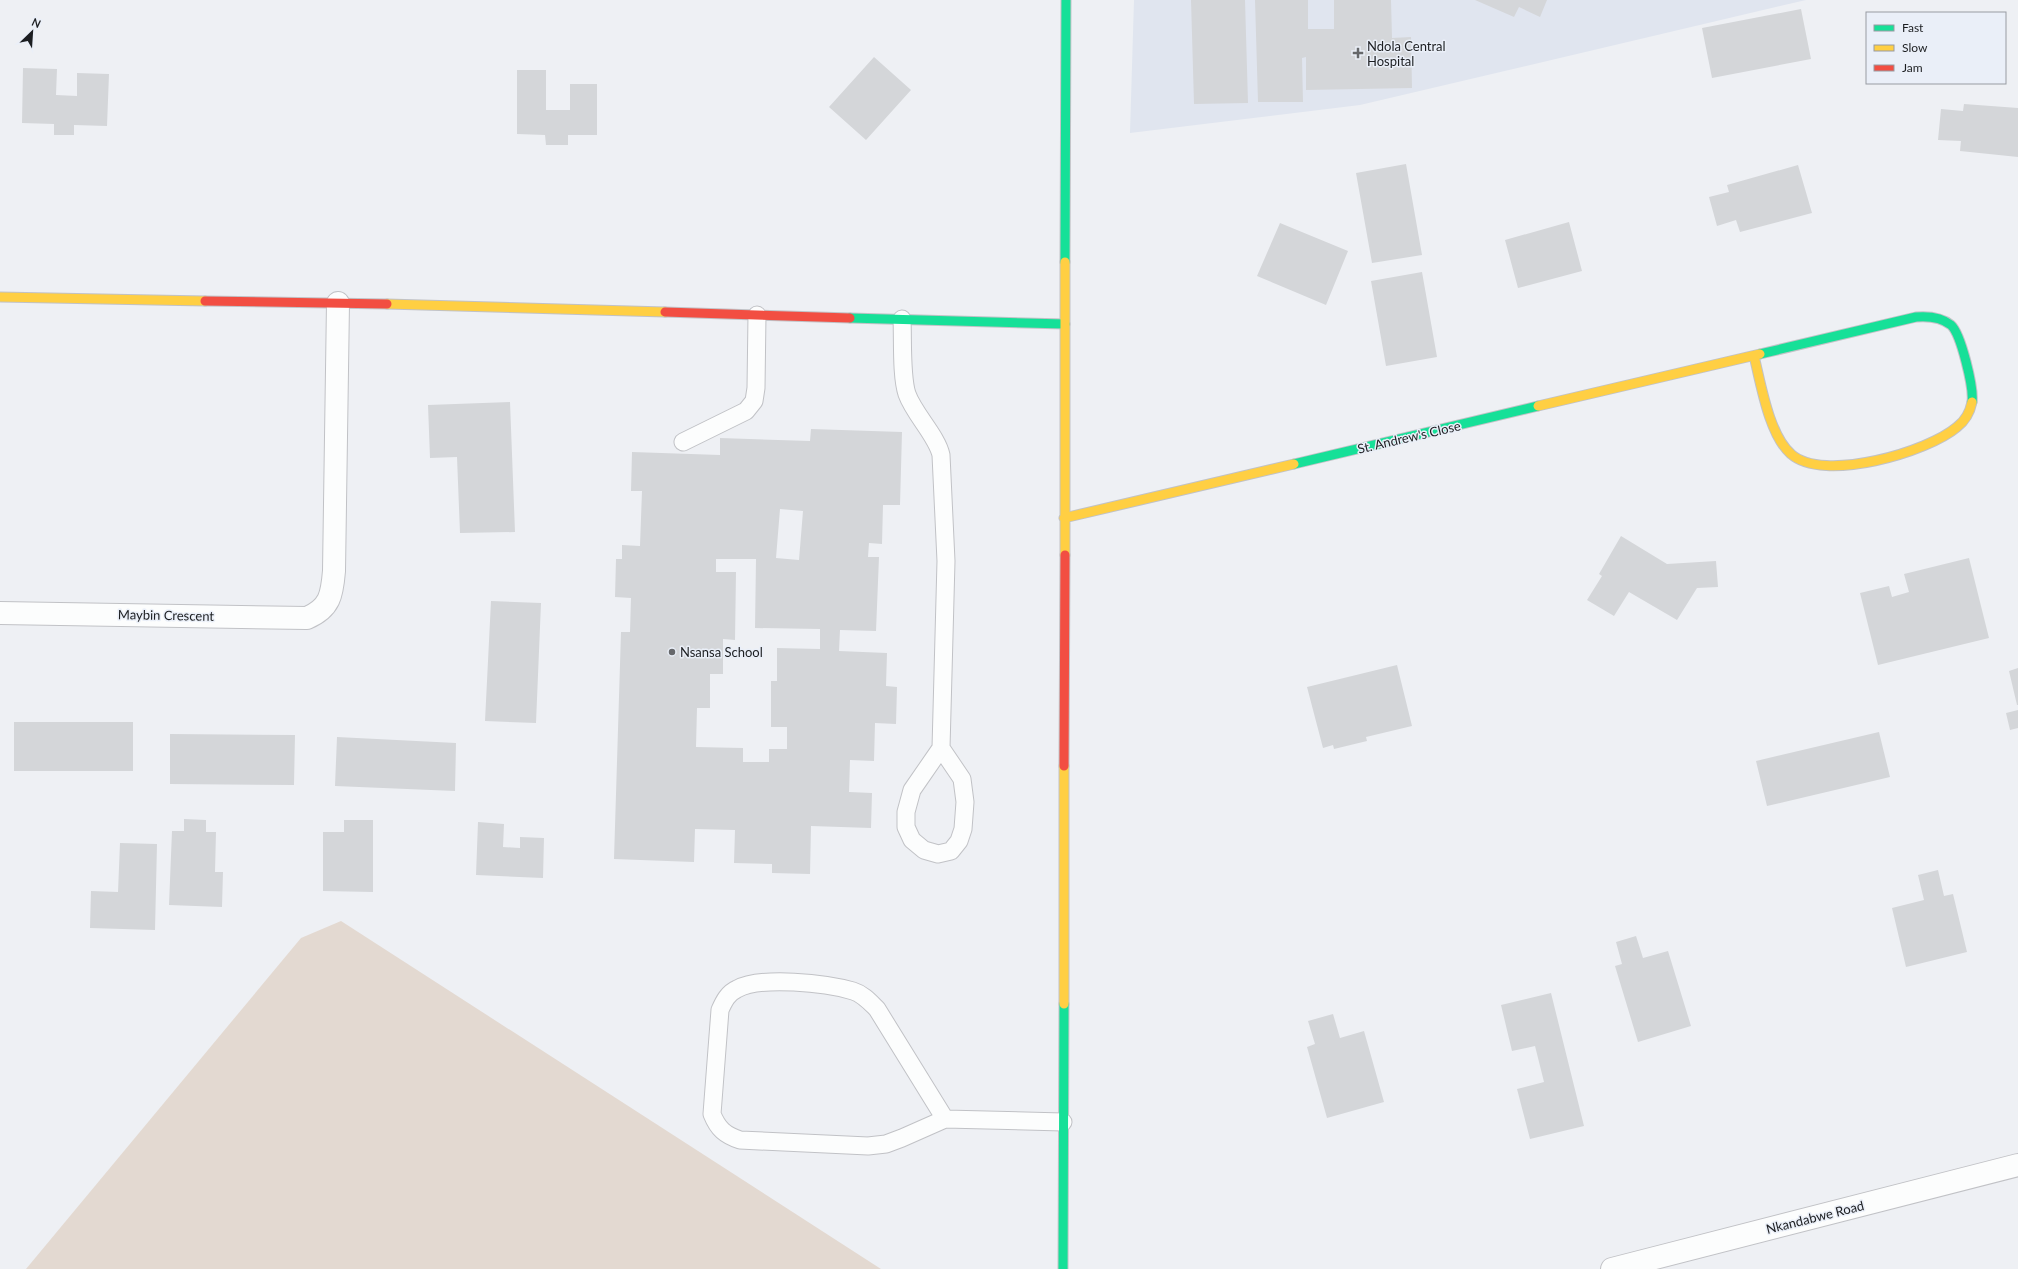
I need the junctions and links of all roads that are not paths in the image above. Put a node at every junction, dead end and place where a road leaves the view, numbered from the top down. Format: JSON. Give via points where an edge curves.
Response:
{"nodes":[{"id":1,"x":1066,"y":0,"type":"edge"},
{"id":2,"x":0,"y":296,"type":"edge"},
{"id":3,"x":338,"y":303,"type":"junction"},
{"id":4,"x":757,"y":315,"type":"junction"},
{"id":5,"x":902,"y":320,"type":"junction"},
{"id":6,"x":1065,"y":324,"type":"junction"},
{"id":7,"x":1754,"y":356,"type":"junction"},
{"id":8,"x":684,"y":442,"type":"dead end"},
{"id":9,"x":1064,"y":518,"type":"junction"},
{"id":10,"x":0,"y":613,"type":"edge"},
{"id":11,"x":941,"y":748,"type":"junction"},
{"id":12,"x":945,"y":1119,"type":"junction"},
{"id":13,"x":1063,"y":1122,"type":"junction"},
{"id":14,"x":2018,"y":1165,"type":"edge"},
{"id":15,"x":1063,"y":1269,"type":"edge"},
{"id":16,"x":1612,"y":1269,"type":"edge"}],
"edges":[{"from":1,"to":6,"type":"main road"},
{"from":2,"to":3,"type":"main road"},
{"from":3,"to":4,"type":"main road"},
{"from":3,"to":10,"type":"street","name":"Maybin Crescent","via":[[334,571],[327,604],[318,613],[307,618]]},
{"from":4,"to":5,"type":"main road"},
{"from":4,"to":8,"type":"lane","via":[[754,401],[746,411]]},
{"from":5,"to":6,"type":"main road"},
{"from":5,"to":11,"type":"lane","via":[[907,394],[939,445],[941,455],[946,561]]},
{"from":6,"to":9,"type":"main road"},
{"from":7,"to":7,"type":"main road","name":"St. Andrew's Close","via":[[1916,317],[1930,316],[1954,327],[1959,337],[1973,391],[1972,403],[1967,417],[1957,430],[1916,450],[1850,464],[1830,466],[1811,463],[1792,454],[1778,438]]},
{"from":7,"to":9,"type":"main road","name":"St. Andrew's Close"},
{"from":9,"to":13,"type":"main road"},
{"from":11,"to":11,"type":"lane","via":[[912,790],[906,812],[906,828],[912,840],[924,850],[938,854],[950,851],[958,842],[963,829],[964,802],[962,779]]},
{"from":12,"to":12,"type":"lane","via":[[877,1010],[868,999],[854,991],[796,982],[751,984],[728,995],[720,1010],[712,1114],[717,1126],[727,1136],[740,1140],[868,1146],[886,1144]]},
{"from":12,"to":13,"type":"lane"},
{"from":13,"to":15,"type":"main road"},
{"from":14,"to":16,"type":"street","name":"Nkandabwe Road"}]}
